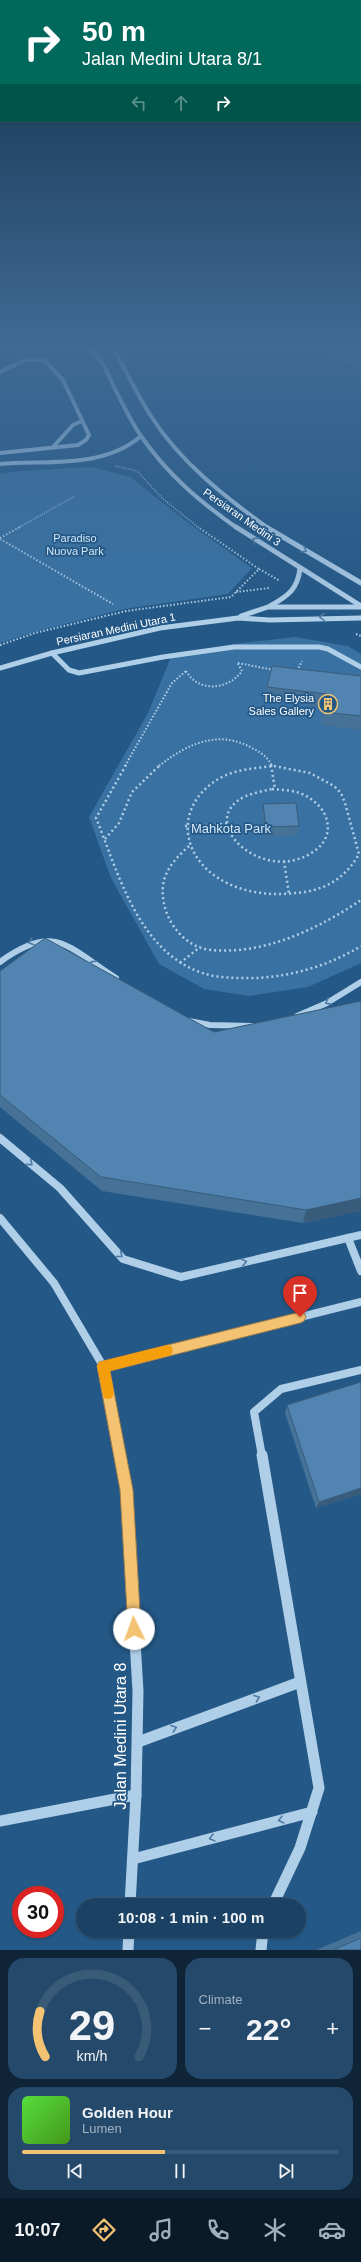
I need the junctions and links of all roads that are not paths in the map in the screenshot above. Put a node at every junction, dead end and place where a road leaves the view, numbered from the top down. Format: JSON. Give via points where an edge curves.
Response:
{"nodes":[{"id":1,"x":67,"y":432,"type":"edge"},
{"id":2,"x":88,"y":432,"type":"edge"},
{"id":3,"x":139,"y":432,"type":"edge"},
{"id":4,"x":162,"y":432,"type":"edge"},
{"id":5,"x":141,"y":436,"type":"junction"},
{"id":6,"x":53,"y":447,"type":"junction"},
{"id":7,"x":0,"y":453,"type":"edge"},
{"id":8,"x":0,"y":464,"type":"edge"},
{"id":9,"x":300,"y":568,"type":"junction"},
{"id":10,"x":361,"y":582,"type":"edge"},
{"id":11,"x":361,"y":606,"type":"edge"},
{"id":12,"x":268,"y":607,"type":"junction"},
{"id":13,"x":238,"y":618,"type":"junction"},
{"id":14,"x":361,"y":618,"type":"edge"},
{"id":15,"x":52,"y":653,"type":"junction"},
{"id":16,"x":361,"y":667,"type":"edge"},
{"id":17,"x":0,"y":668,"type":"edge"},
{"id":18,"x":0,"y":962,"type":"edge"},
{"id":19,"x":361,"y":982,"type":"edge"},
{"id":20,"x":126,"y":984,"type":"edge"},
{"id":21,"x":182,"y":1018,"type":"edge"},
{"id":22,"x":288,"y":1019,"type":"edge"},
{"id":23,"x":262,"y":1025,"type":"edge"},
{"id":24,"x":0,"y":1138,"type":"edge"},
{"id":25,"x":0,"y":1218,"type":"edge"},
{"id":26,"x":361,"y":1235,"type":"edge"},
{"id":27,"x":348,"y":1238,"type":"junction"},
{"id":28,"x":361,"y":1271,"type":"edge"},
{"id":29,"x":361,"y":1302,"type":"edge"},
{"id":30,"x":103,"y":1366,"type":"junction"},
{"id":31,"x":361,"y":1370,"type":"edge"},
{"id":32,"x":300,"y":1682,"type":"junction"},
{"id":33,"x":138,"y":1742,"type":"junction"},
{"id":34,"x":136,"y":1795,"type":"junction"},
{"id":35,"x":312,"y":1812,"type":"junction"},
{"id":36,"x":0,"y":1821,"type":"edge"},
{"id":37,"x":133,"y":1859,"type":"junction"},
{"id":38,"x":130,"y":1898,"type":"edge"},
{"id":39,"x":276,"y":1898,"type":"edge"},
{"id":40,"x":129,"y":1938,"type":"edge"},
{"id":41,"x":262,"y":1938,"type":"edge"},
{"id":42,"x":128,"y":1950,"type":"edge"},
{"id":43,"x":261,"y":1950,"type":"edge"}],
"edges":[{"from":1,"to":6,"type":"street"},
{"from":2,"to":6,"type":"street","via":[[89,435],[86,440],[78,445]]},
{"from":3,"to":5,"type":"street","name":"Persiaran Medini 3"},
{"from":4,"to":10,"type":"street","name":"Persiaran Medini 3","one_way":true,"via":[[198,472],[272,532]]},
{"from":5,"to":8,"type":"street","via":[[128,447],[95,458]]},
{"from":9,"to":5,"type":"street","name":"Persiaran Medini 3","one_way":true,"via":[[228,523],[198,500],[171,473]]},
{"from":6,"to":7,"type":"street"},
{"from":9,"to":11,"type":"street","name":"Persiaran Medini 3"},
{"from":9,"to":12,"type":"street","via":[[297,587],[289,595]]},
{"from":11,"to":12,"type":"street","name":"Persiaran Medini Utara 1"},
{"from":12,"to":13,"type":"street","name":"Persiaran Medini Utara 1"},
{"from":14,"to":13,"type":"street","name":"Persiaran Medini Utara 1","one_way":true},
{"from":13,"to":15,"type":"street","name":"Persiaran Medini Utara 1","via":[[160,628]]},
{"from":15,"to":16,"type":"street","via":[[69,670],[79,673],[221,648],[309,646],[328,649]]},
{"from":15,"to":17,"type":"street","name":"Persiaran Medini Utara 1"},
{"from":20,"to":18,"type":"street","one_way":true,"via":[[58,941],[49,939],[24,945]]},
{"from":19,"to":22,"type":"street","one_way":true,"via":[[328,1003]]},
{"from":21,"to":23,"type":"street","via":[[210,1025]]},
{"from":24,"to":27,"type":"street","one_way":true,"via":[[60,1188],[123,1259],[181,1277]]},
{"from":25,"to":30,"type":"street","name":"Jalan Medini Utara 8","via":[[54,1283]]},
{"from":26,"to":27,"type":"street"},
{"from":27,"to":28,"type":"street"},
{"from":29,"to":30,"type":"street"},
{"from":30,"to":33,"type":"street","name":"Jalan Medini Utara 8","via":[[126,1490],[138,1691]]},
{"from":31,"to":32,"type":"street","via":[[281,1389],[254,1412]]},
{"from":33,"to":32,"type":"street","one_way":true},
{"from":32,"to":35,"type":"street","via":[[319,1788]]},
{"from":33,"to":34,"type":"street","name":"Jalan Medini Utara 8"},
{"from":34,"to":36,"type":"street"},
{"from":34,"to":37,"type":"street","name":"Jalan Medini Utara 8"},
{"from":35,"to":37,"type":"street","one_way":true},
{"from":35,"to":39,"type":"street","via":[[300,1848]]},
{"from":37,"to":38,"type":"street","name":"Jalan Medini Utara 8"},
{"from":40,"to":42,"type":"street"},
{"from":41,"to":43,"type":"street"}]}
